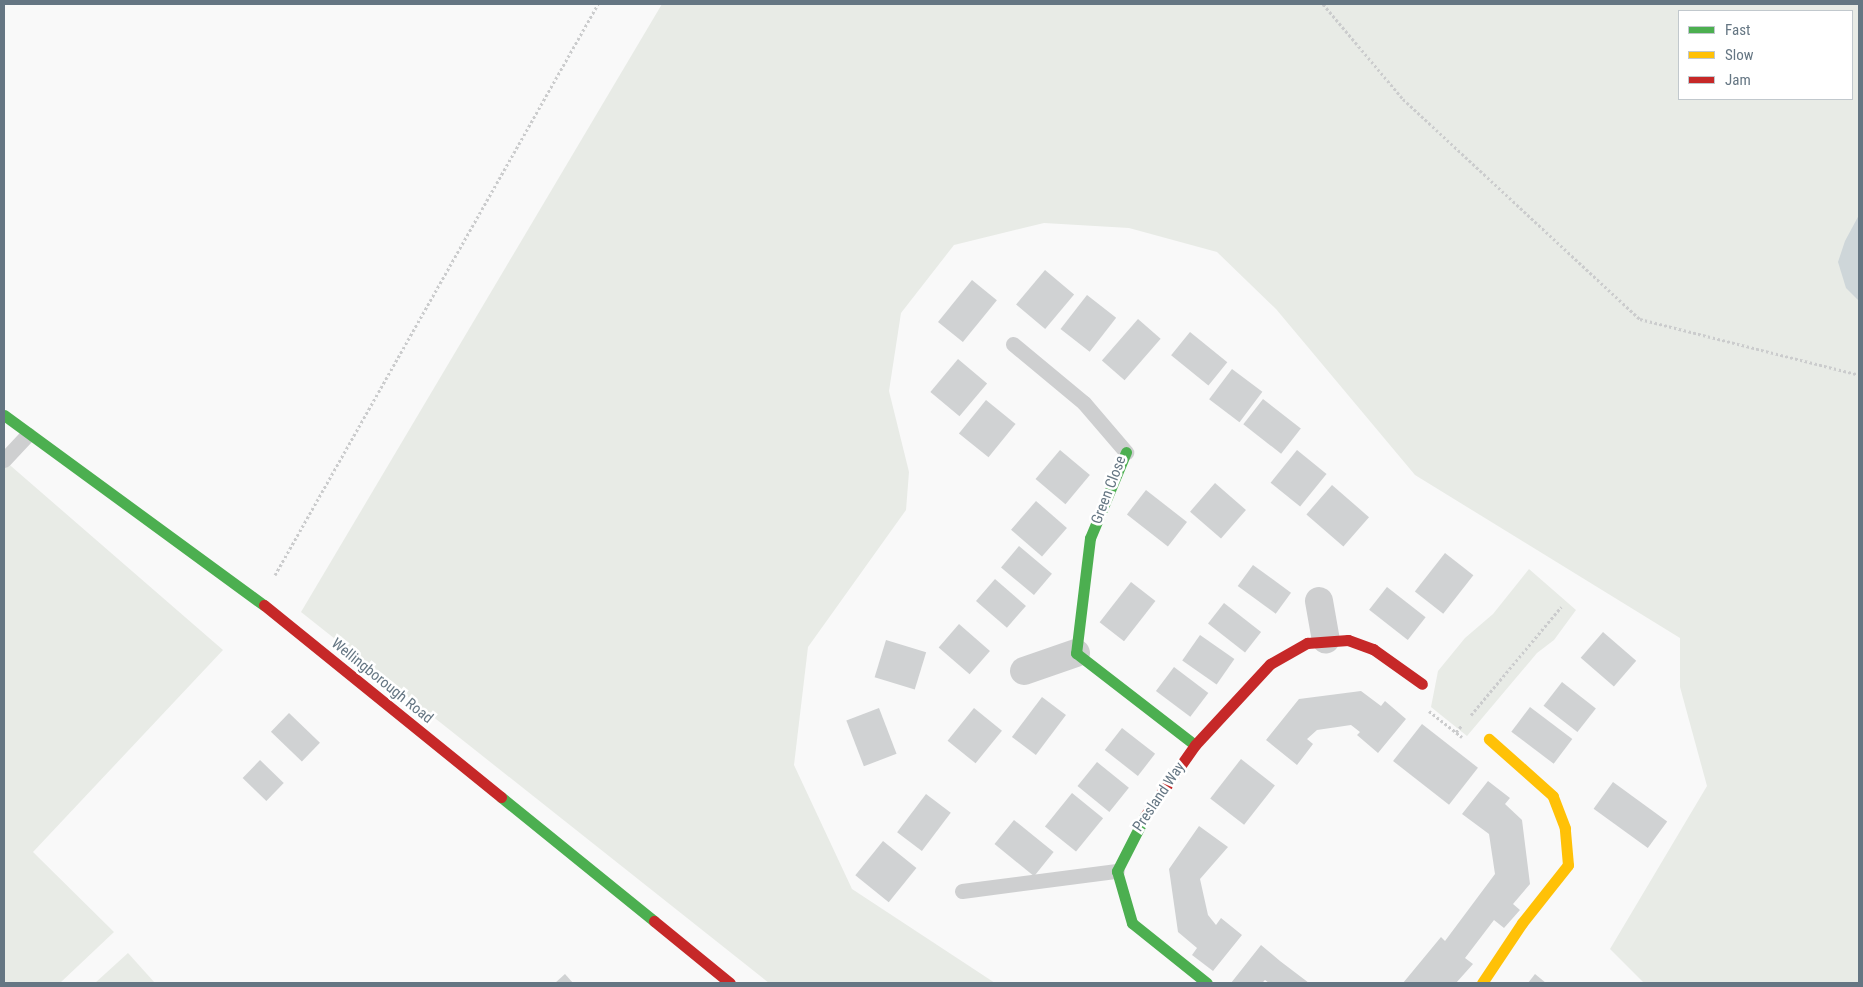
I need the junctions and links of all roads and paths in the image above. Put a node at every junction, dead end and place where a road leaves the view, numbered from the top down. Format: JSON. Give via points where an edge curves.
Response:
{"nodes":[{"id":1,"x":598,"y":4,"type":"edge"},
{"id":2,"x":1323,"y":4,"type":"edge"},
{"id":3,"x":1013,"y":344,"type":"dead end"},
{"id":4,"x":1859,"y":375,"type":"edge"},
{"id":5,"x":4,"y":415,"type":"edge"},
{"id":6,"x":28,"y":434,"type":"junction"},
{"id":7,"x":1126,"y":452,"type":"joint"},
{"id":8,"x":4,"y":460,"type":"edge"},
{"id":9,"x":260,"y":601,"type":"junction"},
{"id":10,"x":1319,"y":601,"type":"dead end"},
{"id":11,"x":1561,"y":608,"type":"dead end"},
{"id":12,"x":1326,"y":639,"type":"junction"},
{"id":13,"x":1076,"y":653,"type":"junction"},
{"id":14,"x":1024,"y":671,"type":"dead end"},
{"id":15,"x":1422,"y":684,"type":"joint"},
{"id":16,"x":1456,"y":732,"type":"junction"},
{"id":17,"x":1489,"y":739,"type":"joint"},
{"id":18,"x":1194,"y":745,"type":"junction"},
{"id":19,"x":1117,"y":871,"type":"junction"},
{"id":20,"x":962,"y":892,"type":"dead end"},
{"id":21,"x":730,"y":983,"type":"edge"},
{"id":22,"x":1207,"y":983,"type":"edge"},
{"id":23,"x":1482,"y":983,"type":"edge"}],
"edges":[{"from":1,"to":9,"type":"path"},
{"from":2,"to":4,"type":"path","via":[[1403,99],[1640,319]]},
{"from":3,"to":7,"type":"lane","name":"Green Close","via":[[1084,403]]},
{"from":5,"to":6,"type":"street","name":"Wellingborough Road"},
{"from":6,"to":8,"type":"lane"},
{"from":6,"to":9,"type":"street","name":"Wellingborough Road"},
{"from":7,"to":13,"type":"street","name":"Green Close","via":[[1090,538]]},
{"from":9,"to":21,"type":"street","name":"Wellingborough Road"},
{"from":10,"to":12,"type":"street"},
{"from":11,"to":16,"type":"path"},
{"from":12,"to":15,"type":"street","name":"Presland Way","via":[[1348,640],[1373,649]]},
{"from":12,"to":18,"type":"street","name":"Presland Way","via":[[1307,643],[1270,664]]},
{"from":13,"to":14,"type":"street"},
{"from":13,"to":18,"type":"street"},
{"from":15,"to":16,"type":"path","via":[[1428,710]]},
{"from":16,"to":17,"type":"path","via":[[1475,747]]},
{"from":17,"to":23,"type":"street","via":[[1553,796],[1565,828],[1568,865],[1522,923]]},
{"from":18,"to":19,"type":"street","name":"Presland Way","via":[[1135,830]]},
{"from":19,"to":20,"type":"lane"},
{"from":19,"to":22,"type":"street","via":[[1132,923]]}]}
